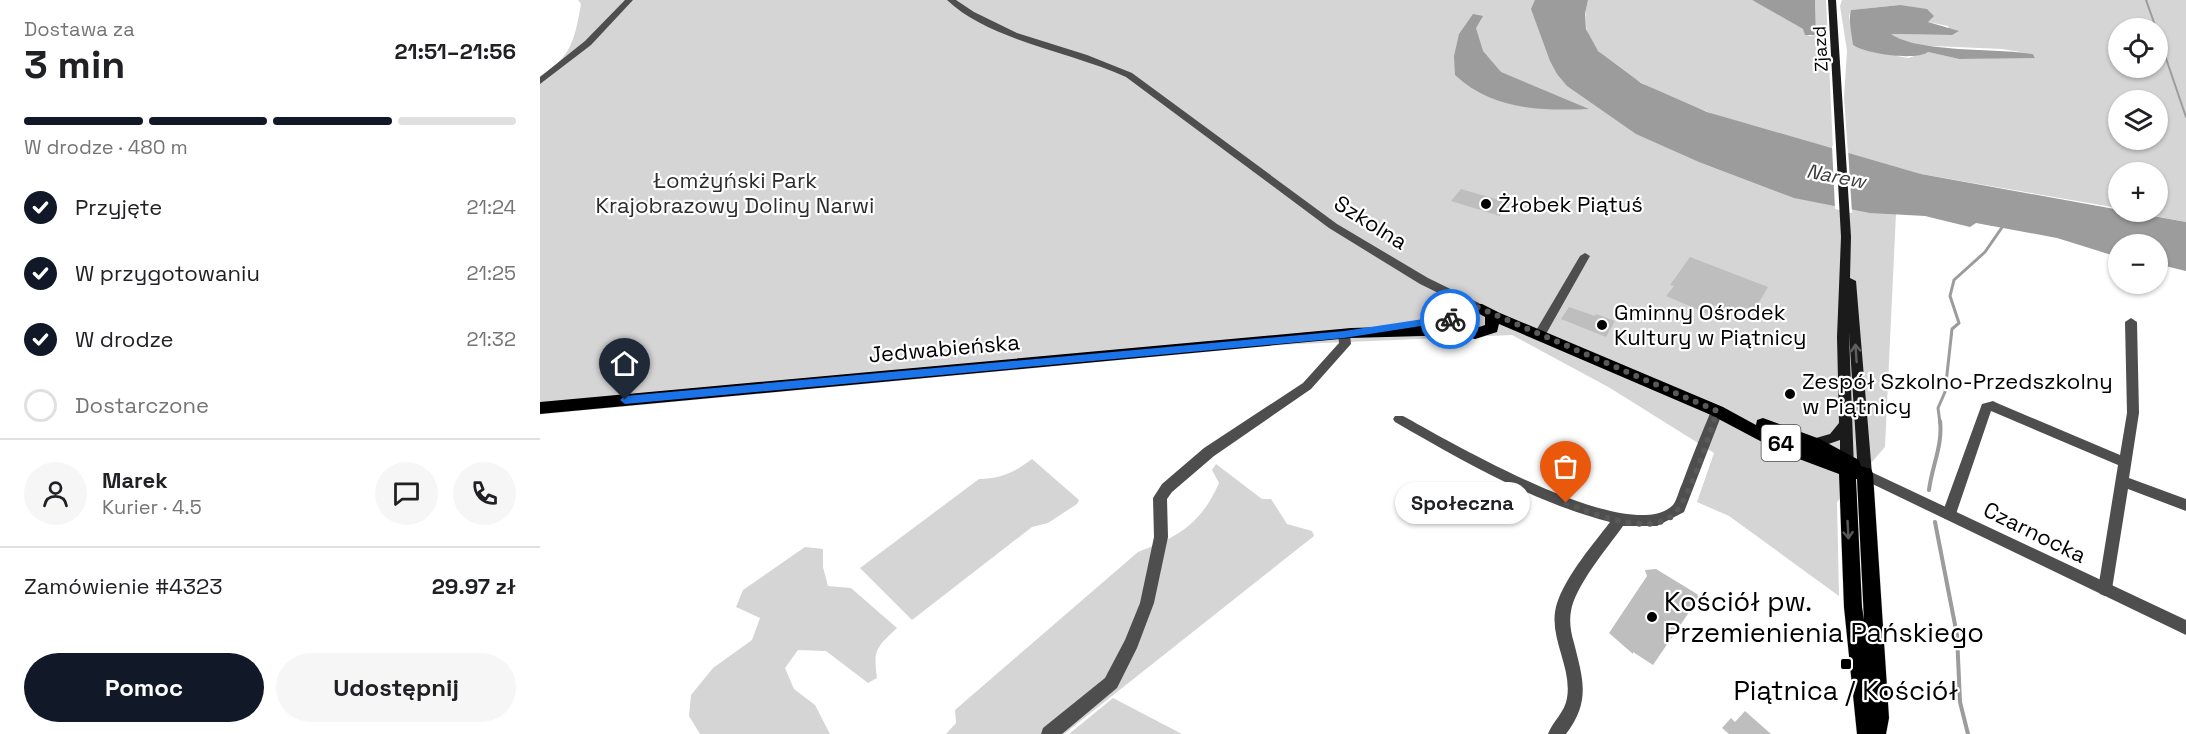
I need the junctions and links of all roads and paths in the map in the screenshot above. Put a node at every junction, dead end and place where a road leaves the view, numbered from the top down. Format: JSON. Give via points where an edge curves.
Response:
{"nodes":[{"id":1,"x":629,"y":0,"type":"edge"},
{"id":2,"x":951,"y":0,"type":"edge"},
{"id":3,"x":1832,"y":0,"type":"edge"},
{"id":4,"x":540,"y":81,"type":"edge"},
{"id":5,"x":1846,"y":251,"type":"junction"},
{"id":6,"x":1585,"y":256,"type":"dead end"},
{"id":7,"x":1424,"y":281,"type":"junction"},
{"id":8,"x":1475,"y":306,"type":"junction"},
{"id":9,"x":1456,"y":320,"type":"junction"},
{"id":10,"x":1492,"y":322,"type":"junction"},
{"id":11,"x":2131,"y":322,"type":"dead end"},
{"id":12,"x":1348,"y":334,"type":"junction"},
{"id":13,"x":1540,"y":334,"type":"junction"},
{"id":14,"x":1563,"y":345,"type":"junction"},
{"id":15,"x":540,"y":408,"type":"edge"},
{"id":16,"x":1717,"y":411,"type":"junction"},
{"id":17,"x":1399,"y":419,"type":"dead end"},
{"id":18,"x":1845,"y":425,"type":"junction"},
{"id":19,"x":1814,"y":444,"type":"junction"},
{"id":20,"x":2126,"y":463,"type":"junction"},
{"id":21,"x":1853,"y":469,"type":"junction"},
{"id":22,"x":2123,"y":481,"type":"junction"},
{"id":23,"x":2186,"y":505,"type":"edge"},
{"id":24,"x":1948,"y":514,"type":"junction"},
{"id":25,"x":1619,"y":521,"type":"junction"},
{"id":26,"x":2105,"y":589,"type":"junction"},
{"id":27,"x":2186,"y":628,"type":"edge"},
{"id":28,"x":1048,"y":734,"type":"edge"},
{"id":29,"x":1556,"y":734,"type":"edge"},
{"id":30,"x":1867,"y":734,"type":"edge"},
{"id":31,"x":1876,"y":734,"type":"edge"}],
"edges":[{"from":1,"to":4,"type":"street","via":[[588,43]]},
{"from":2,"to":7,"type":"street","name":"Szkolna","via":[[1006,31],[1129,75],[1294,200]]},
{"from":3,"to":5,"type":"main road","name":"Zjazd"},
{"from":5,"to":18,"type":"main road"},
{"from":21,"to":5,"type":"main road","one_way":true,"via":[[1850,266]]},
{"from":6,"to":13,"type":"street"},
{"from":7,"to":8,"type":"street","name":"Szkolna"},
{"from":7,"to":9,"type":"street","name":"Szkolna","via":[[1442,295]]},
{"from":8,"to":9,"type":"main road","number":"64"},
{"from":8,"to":10,"type":"main road","number":"64"},
{"from":9,"to":10,"type":"main road","number":"64","via":[[1475,334]]},
{"from":9,"to":12,"type":"main road","name":"Jedwabieńska","number":"64"},
{"from":10,"to":13,"type":"main road","number":"64"},
{"from":10,"to":14,"type":"main road","number":"64"},
{"from":11,"to":20,"type":"street","via":[[2133,413]]},
{"from":12,"to":15,"type":"main road","name":"Jedwabieńska","number":"64"},
{"from":12,"to":28,"type":"street","via":[[1345,344],[1307,386],[1209,452],[1167,488],[1160,498],[1161,537],[1147,603],[1132,643],[1111,683]]},
{"from":13,"to":14,"type":"main road","number":"64"},
{"from":14,"to":16,"type":"main road","number":"64"},
{"from":16,"to":19,"type":"main road","number":"64","via":[[1742,416]]},
{"from":16,"to":21,"type":"main road","number":"64","via":[[1737,423]]},
{"from":16,"to":25,"type":"street","via":[[1673,515],[1651,522]]},
{"from":17,"to":25,"type":"street","via":[[1566,503]]},
{"from":18,"to":19,"type":"main road","via":[[1833,438]]},
{"from":18,"to":21,"type":"main road"},
{"from":19,"to":21,"type":"main road","number":"64"},
{"from":20,"to":22,"type":"street"},
{"from":20,"to":24,"type":"street","via":[[1993,406],[1986,407]]},
{"from":21,"to":24,"type":"street","name":"Czarnocka"},
{"from":21,"to":30,"type":"main road","one_way":true,"via":[[1853,607]]},
{"from":21,"to":31,"type":"main road","via":[[1879,718]]},
{"from":22,"to":23,"type":"street"},
{"from":22,"to":26,"type":"street"},
{"from":24,"to":26,"type":"street","name":"Czarnocka"},
{"from":25,"to":29,"type":"street","via":[[1564,607],[1563,630],[1577,693],[1573,710]]},
{"from":26,"to":27,"type":"street","name":"Czarnocka"}]}
